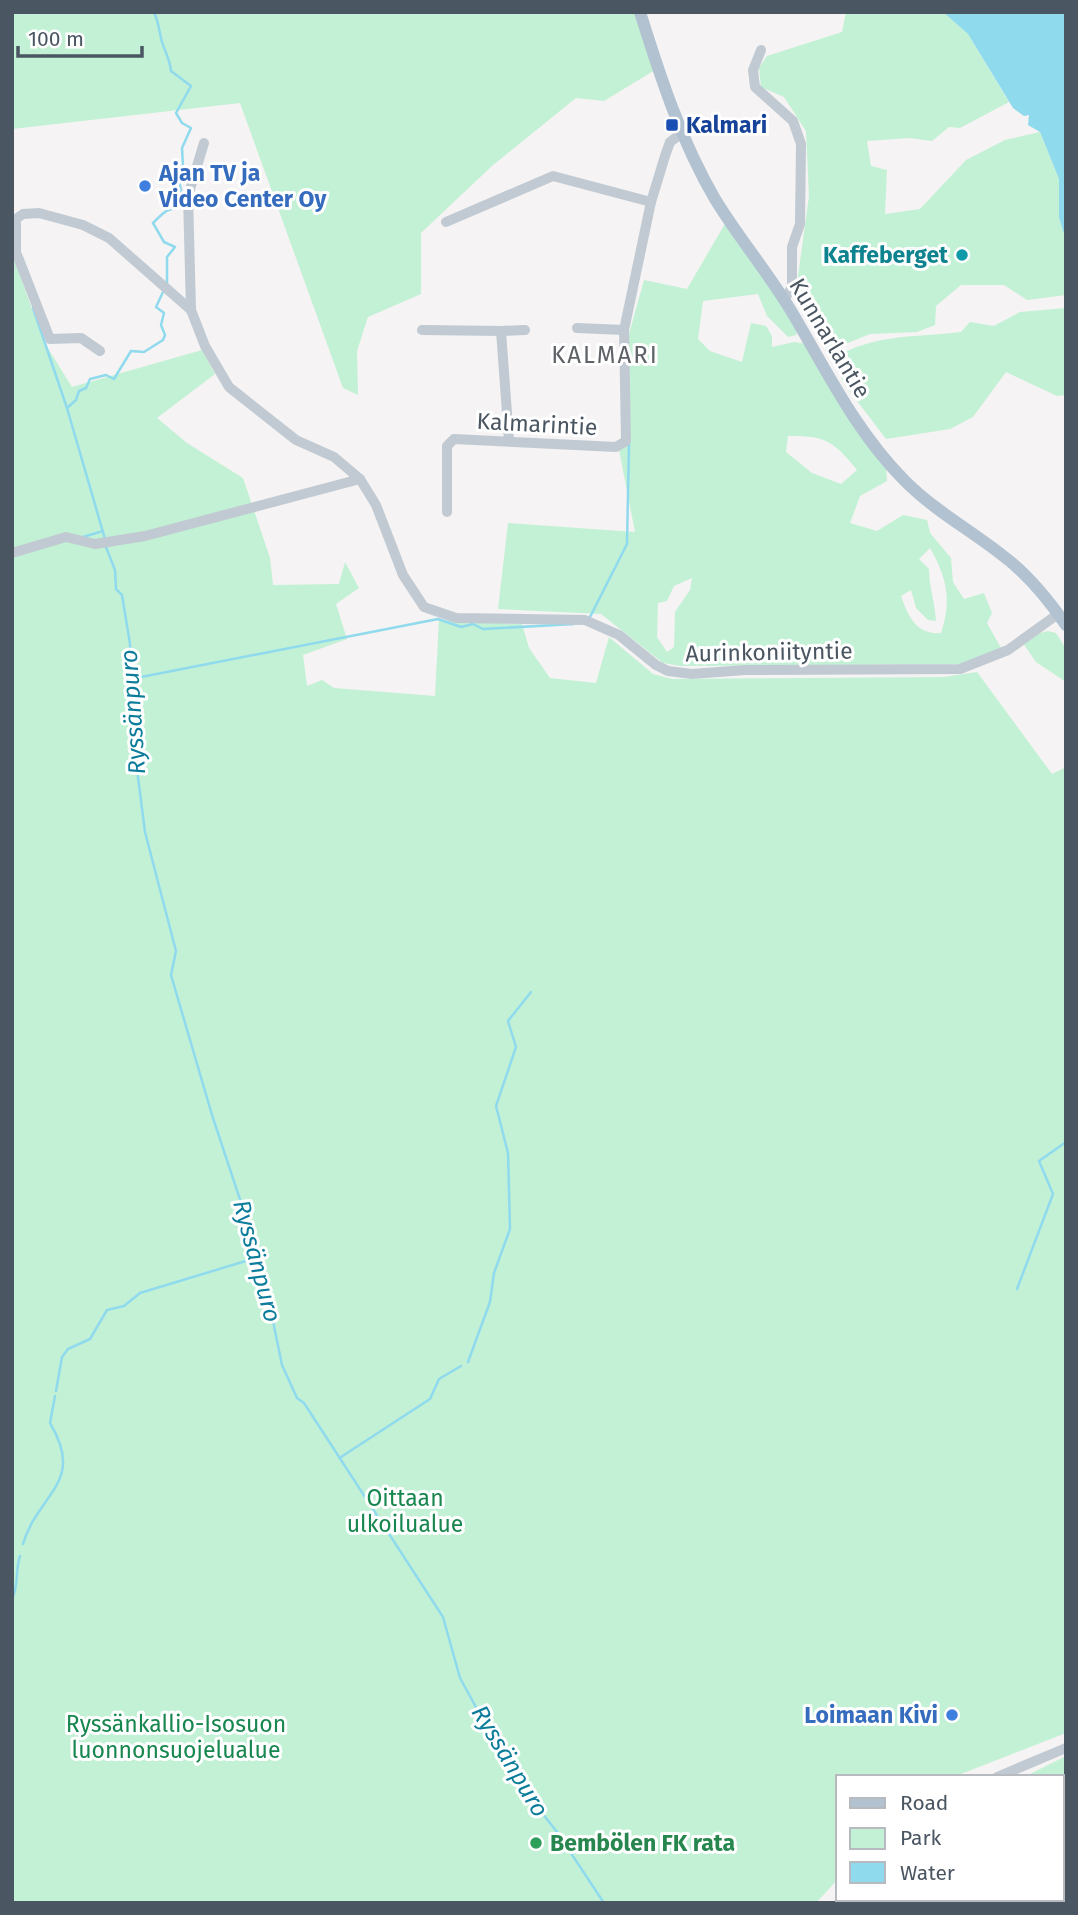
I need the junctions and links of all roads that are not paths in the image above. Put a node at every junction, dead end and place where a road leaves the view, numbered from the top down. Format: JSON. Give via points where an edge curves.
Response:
{"nodes":[{"id":1,"x":640,"y":12,"type":"edge"},
{"id":2,"x":761,"y":50,"type":"dead end"},
{"id":3,"x":682,"y":133,"type":"junction"},
{"id":4,"x":204,"y":143,"type":"dead end"},
{"id":5,"x":651,"y":202,"type":"junction"},
{"id":6,"x":446,"y":222,"type":"dead end"},
{"id":7,"x":784,"y":300,"type":"junction"},
{"id":8,"x":191,"y":310,"type":"junction"},
{"id":9,"x":577,"y":328,"type":"dead end"},
{"id":10,"x":422,"y":330,"type":"dead end"},
{"id":11,"x":525,"y":330,"type":"dead end"},
{"id":12,"x":624,"y":330,"type":"junction"},
{"id":13,"x":501,"y":331,"type":"junction"},
{"id":14,"x":100,"y":351,"type":"dead end"},
{"id":15,"x":509,"y":441,"type":"junction"},
{"id":16,"x":359,"y":479,"type":"junction"},
{"id":17,"x":447,"y":512,"type":"dead end"},
{"id":18,"x":12,"y":553,"type":"edge"},
{"id":19,"x":1062,"y":620,"type":"edge"},
{"id":20,"x":1066,"y":1748,"type":"edge"},
{"id":21,"x":1001,"y":1775,"type":"edge"}],
"edges":[{"from":1,"to":3,"type":"main road","name":"Kunnarlantie"},
{"from":2,"to":7,"type":"street","via":[[753,70],[755,87],[793,121],[801,144],[800,223],[792,247],[792,287]]},
{"from":3,"to":5,"type":"street","name":"Kalmarintie","via":[[670,142]]},
{"from":3,"to":7,"type":"main road","name":"Kunnarlantie","via":[[716,200]]},
{"from":4,"to":8,"type":"street","via":[[188,196]]},
{"from":5,"to":6,"type":"street","via":[[553,176]]},
{"from":5,"to":12,"type":"street","name":"Kalmarintie"},
{"from":7,"to":19,"type":"main road","name":"Kunnarlantie","via":[[846,407],[886,460],[945,517],[1017,568]]},
{"from":8,"to":14,"type":"street","name":"Aurinkoniityntie","via":[[109,238],[83,225],[39,213],[23,214],[16,219],[16,252],[50,339],[81,338]]},
{"from":8,"to":16,"type":"street","name":"Aurinkoniityntie","via":[[229,387],[288,434],[334,457]]},
{"from":9,"to":12,"type":"street"},
{"from":10,"to":13,"type":"street"},
{"from":11,"to":13,"type":"street"},
{"from":12,"to":15,"type":"street","name":"Kalmarintie","via":[[626,441],[616,447]]},
{"from":13,"to":15,"type":"street"},
{"from":15,"to":17,"type":"street","name":"Kalmarintie","via":[[454,439],[447,446]]},
{"from":16,"to":18,"type":"street","via":[[145,536],[95,544],[66,537]]},
{"from":16,"to":19,"type":"street","name":"Aurinkoniityntie","via":[[376,505],[403,575],[424,607],[456,618],[585,620],[619,635],[668,671],[960,669]]},
{"from":20,"to":21,"type":"street"}]}
